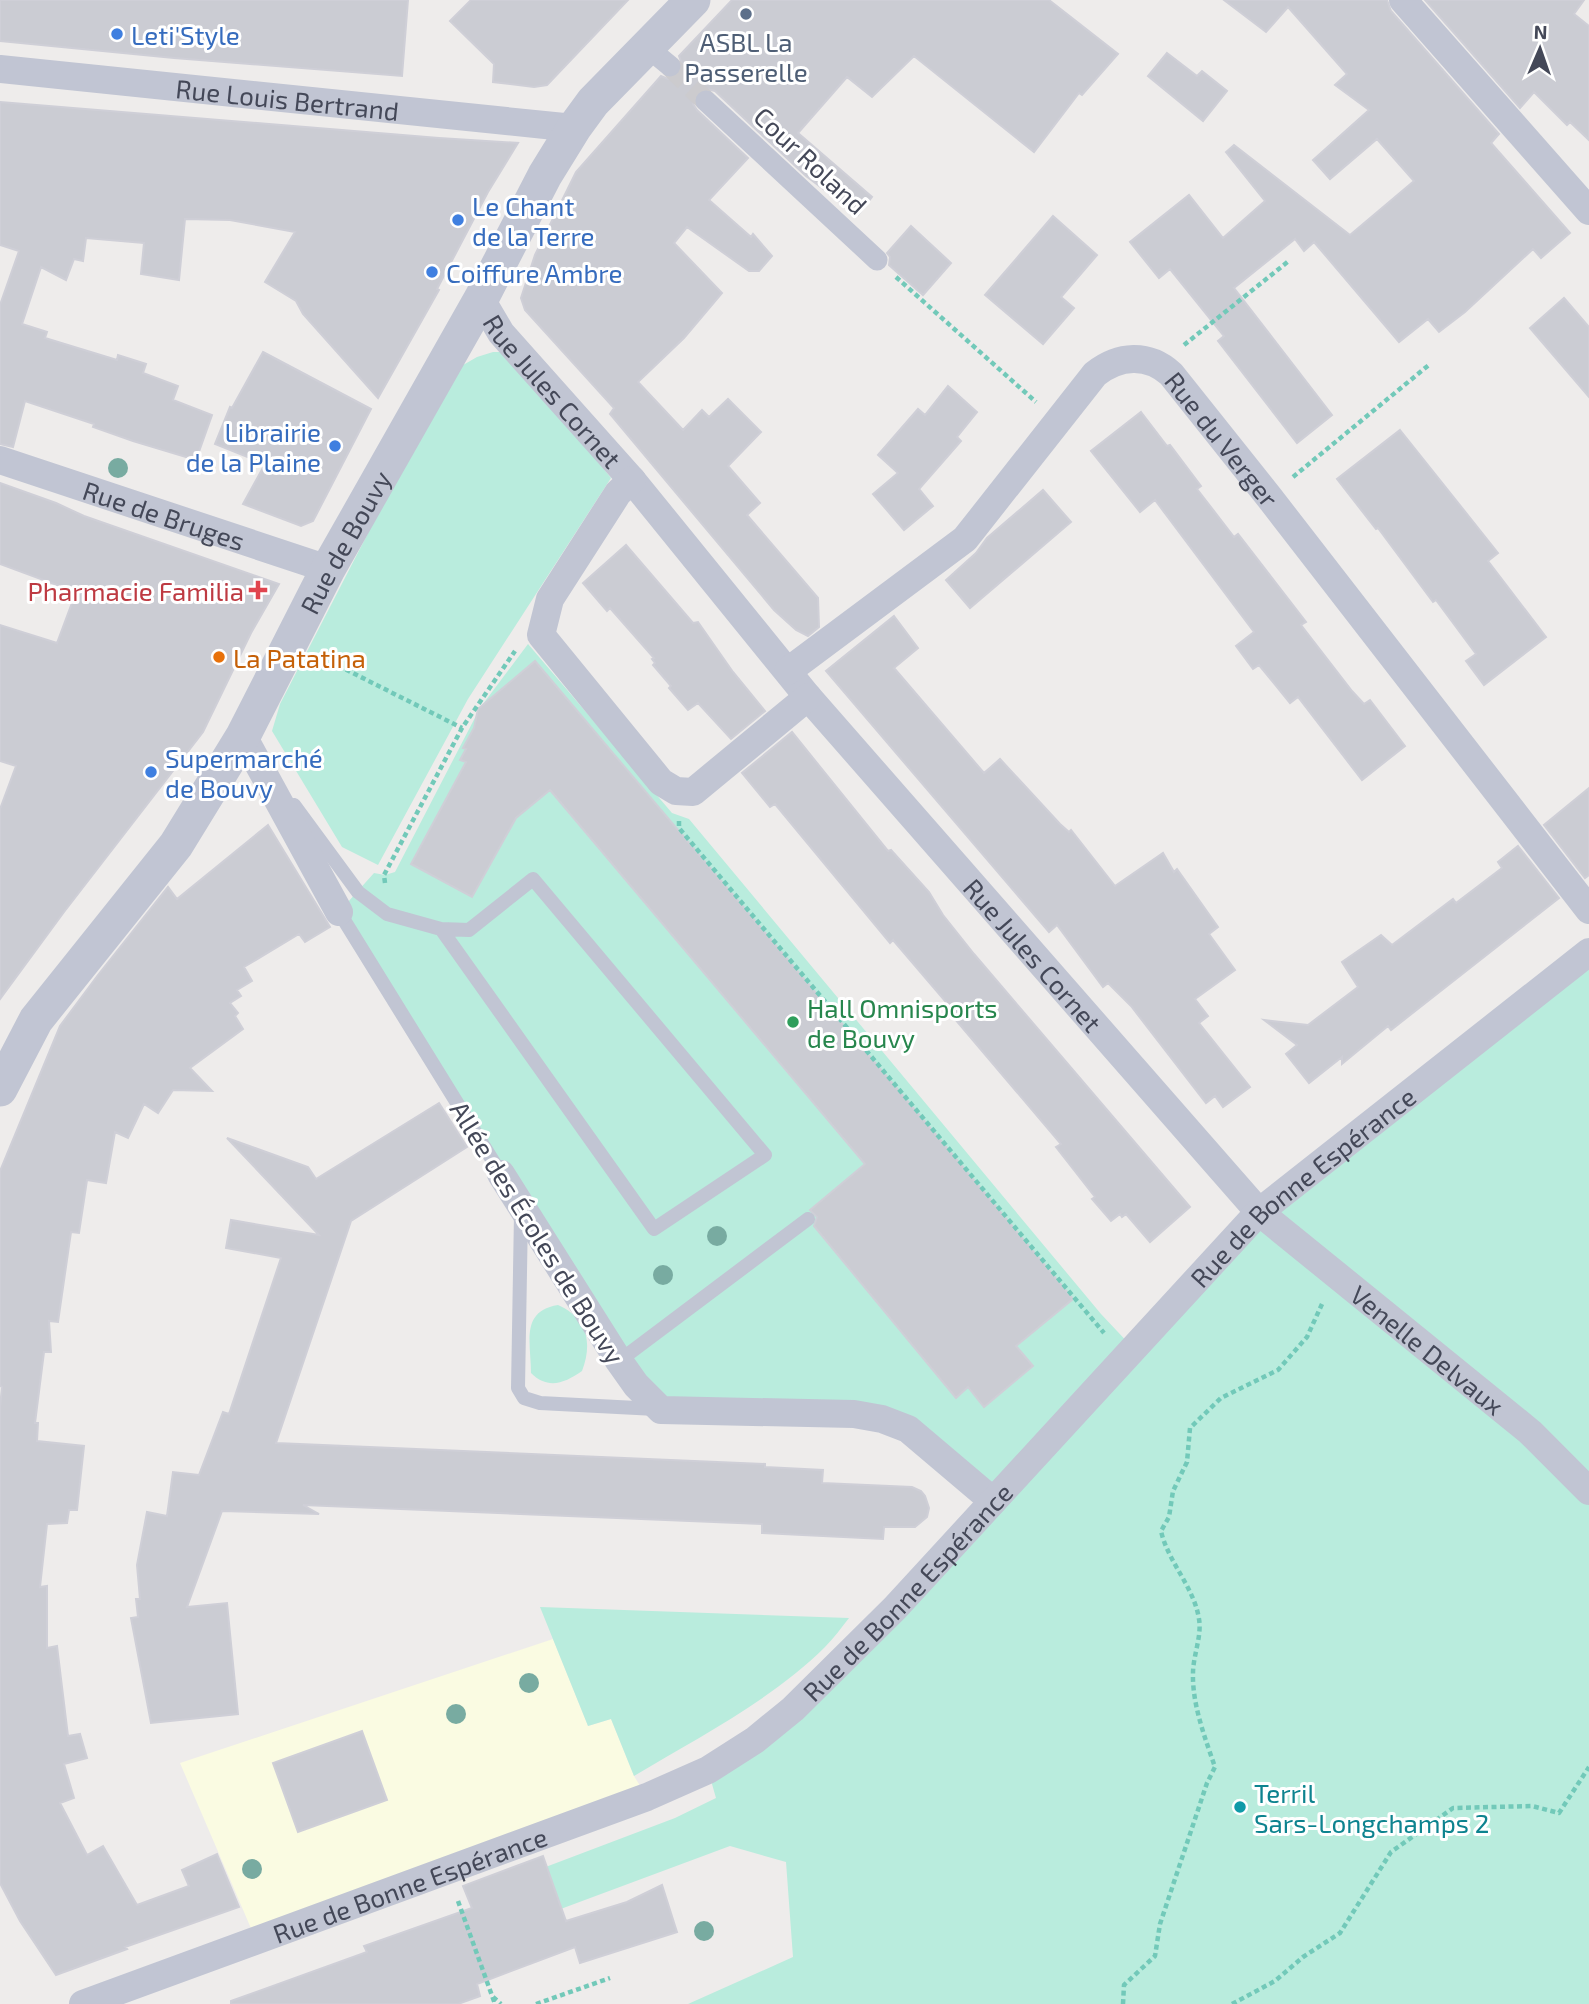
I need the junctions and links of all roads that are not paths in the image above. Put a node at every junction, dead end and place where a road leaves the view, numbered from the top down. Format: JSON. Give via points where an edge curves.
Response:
{"nodes":[{"id":1,"x":693,"y":0,"type":"edge"},
{"id":2,"x":1403,"y":0,"type":"edge"},
{"id":3,"x":0,"y":69,"type":"edge"},
{"id":4,"x":706,"y":101,"type":"tunnel mouth"},
{"id":5,"x":574,"y":128,"type":"junction"},
{"id":6,"x":1589,"y":212,"type":"edge"},
{"id":7,"x":877,"y":260,"type":"road end"},
{"id":8,"x":481,"y":299,"type":"junction"},
{"id":9,"x":0,"y":460,"type":"edge"},
{"id":10,"x":632,"y":480,"type":"junction"},
{"id":11,"x":328,"y":569,"type":"junction"},
{"id":12,"x":788,"y":671,"type":"junction"},
{"id":13,"x":808,"y":696,"type":"junction"},
{"id":14,"x":243,"y":736,"type":"junction"},
{"id":15,"x":1589,"y":910,"type":"edge"},
{"id":16,"x":339,"y":912,"type":"joint"},
{"id":17,"x":441,"y":929,"type":"junction"},
{"id":18,"x":1589,"y":952,"type":"edge"},
{"id":19,"x":0,"y":1089,"type":"edge"},
{"id":20,"x":501,"y":1174,"type":"joint"},
{"id":21,"x":521,"y":1207,"type":"junction"},
{"id":22,"x":1259,"y":1212,"type":"junction"},
{"id":23,"x":808,"y":1219,"type":"dead end"},
{"id":24,"x":619,"y":1362,"type":"junction"},
{"id":25,"x":661,"y":1410,"type":"junction"},
{"id":26,"x":1589,"y":1491,"type":"edge"},
{"id":27,"x":993,"y":1501,"type":"junction"},
{"id":28,"x":83,"y":2004,"type":"edge"}],
"edges":[{"from":1,"to":5,"type":"street","name":"Rue de Bouvy","via":[[659,57],[593,102]]},
{"from":2,"to":6,"type":"street"},
{"from":3,"to":5,"type":"street","name":"Rue Louis Bertrand"},
{"from":4,"to":7,"type":"street","name":"Cour Roland"},
{"from":5,"to":8,"type":"street","name":"Rue de Bouvy"},
{"from":8,"to":10,"type":"street","name":"Rue Jules Cornet","via":[[501,333]]},
{"from":8,"to":11,"type":"street","name":"Rue de Bouvy"},
{"from":9,"to":11,"type":"street","name":"Rue de Bruges"},
{"from":10,"to":12,"type":"street","name":"Rue Jules Cornet"},
{"from":10,"to":13,"type":"street","name":"Rue Jules Cornet","via":[[618,493],[550,599],[541,635],[661,782],[676,791],[693,792]]},
{"from":11,"to":14,"type":"street","name":"Rue de Bouvy"},
{"from":12,"to":13,"type":"street","name":"Rue Jules Cornet"},
{"from":12,"to":15,"type":"street","name":"Rue du Verger","via":[[965,539],[1095,374],[1121,359],[1160,364],[1269,497]]},
{"from":13,"to":22,"type":"street","name":"Rue Jules Cornet"},
{"from":14,"to":16,"type":"street","name":"Allée des Écoles de Bouvy"},
{"from":14,"to":17,"type":"lane","via":[[358,892],[387,914]]},
{"from":14,"to":19,"type":"street","name":"Rue de Bouvy","via":[[176,845],[36,1020]]},
{"from":16,"to":20,"type":"lane","name":"Allée des Écoles de Bouvy"},
{"from":17,"to":17,"type":"lane","via":[[654,1229],[765,1155],[533,879],[469,930]]},
{"from":18,"to":22,"type":"street","name":"Rue de Bonne Espérance"},
{"from":20,"to":21,"type":"street","name":"Allée des Écoles de Bouvy"},
{"from":21,"to":24,"type":"street","name":"Allée des Écoles de Bouvy"},
{"from":21,"to":25,"type":"lane","via":[[518,1388],[524,1398],[540,1403]]},
{"from":22,"to":26,"type":"street","name":"Venelle Delvaux","via":[[1530,1432]]},
{"from":22,"to":27,"type":"street","name":"Rue de Bonne Espérance"},
{"from":23,"to":24,"type":"lane"},
{"from":24,"to":25,"type":"street","name":"Allée des Écoles de Bouvy"},
{"from":25,"to":27,"type":"street","via":[[853,1414],[882,1419],[908,1429]]},
{"from":27,"to":28,"type":"street","name":"Rue de Bonne Espérance","via":[[895,1608],[793,1709],[708,1770],[647,1797]]}]}
